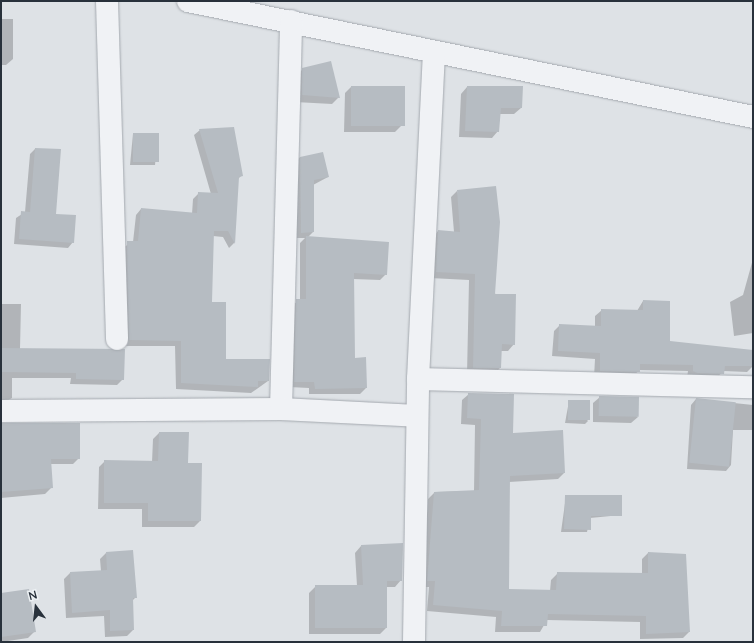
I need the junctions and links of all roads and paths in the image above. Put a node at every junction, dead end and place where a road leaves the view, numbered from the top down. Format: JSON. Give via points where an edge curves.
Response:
{"nodes":[{"id":1,"x":107,"y":1,"type":"edge"},
{"id":2,"x":188,"y":1,"type":"edge"},
{"id":3,"x":291,"y":21,"type":"junction"},
{"id":4,"x":434,"y":53,"type":"junction"},
{"id":5,"x":753,"y":117,"type":"edge"},
{"id":6,"x":117,"y":339,"type":"dead end"},
{"id":7,"x":418,"y":379,"type":"junction"},
{"id":8,"x":753,"y":387,"type":"edge"},
{"id":9,"x":281,"y":409,"type":"junction"},
{"id":10,"x":1,"y":410,"type":"edge"},
{"id":11,"x":417,"y":416,"type":"junction"},
{"id":12,"x":414,"y":642,"type":"edge"}],
"edges":[{"from":1,"to":6,"type":"street"},
{"from":2,"to":3,"type":"street"},
{"from":3,"to":4,"type":"street"},
{"from":3,"to":9,"type":"street"},
{"from":4,"to":5,"type":"street","via":[[706,105]]},
{"from":4,"to":7,"type":"street"},
{"from":7,"to":8,"type":"street"},
{"from":7,"to":11,"type":"street"},
{"from":9,"to":10,"type":"street"},
{"from":9,"to":11,"type":"street"},
{"from":11,"to":12,"type":"street"}]}
